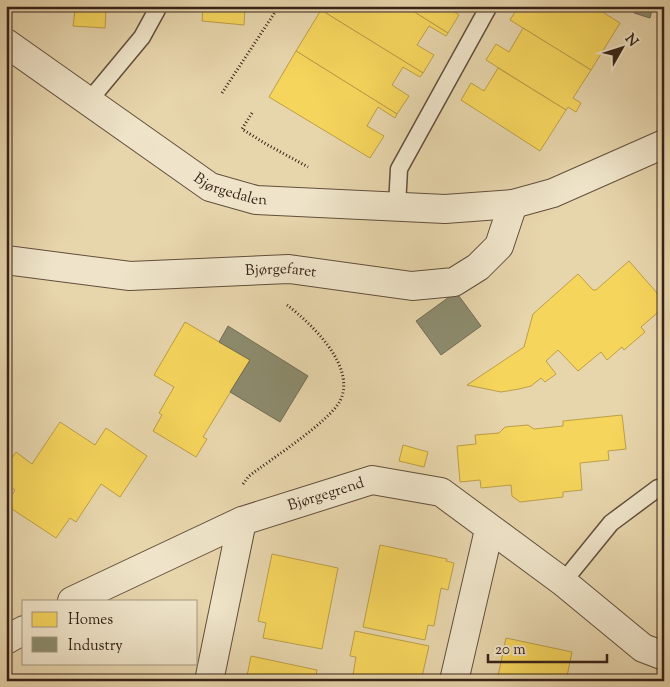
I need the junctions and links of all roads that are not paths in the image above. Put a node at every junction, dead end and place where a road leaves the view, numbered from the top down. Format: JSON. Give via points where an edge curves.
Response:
{"nodes":[{"id":1,"x":159,"y":6,"type":"edge"},
{"id":2,"x":489,"y":6,"type":"edge"},
{"id":3,"x":6,"y":43,"type":"edge"},
{"id":4,"x":88,"y":102,"type":"junction"},
{"id":5,"x":664,"y":144,"type":"edge"},
{"id":6,"x":512,"y":204,"type":"junction"},
{"id":7,"x":397,"y":206,"type":"junction"},
{"id":8,"x":6,"y":260,"type":"edge"},
{"id":9,"x":664,"y":489,"type":"edge"},
{"id":10,"x":242,"y":521,"type":"junction"},
{"id":11,"x":489,"y":530,"type":"junction"},
{"id":12,"x":562,"y":582,"type":"junction"},
{"id":13,"x":74,"y":600,"type":"edge"},
{"id":14,"x":22,"y":631,"type":"edge"},
{"id":15,"x":6,"y":640,"type":"edge"},
{"id":16,"x":664,"y":656,"type":"edge"},
{"id":17,"x":209,"y":681,"type":"edge"},
{"id":18,"x":454,"y":681,"type":"edge"}],
"edges":[{"from":1,"to":4,"type":"lane","via":[[142,37]]},
{"from":2,"to":7,"type":"lane","via":[[398,169]]},
{"from":3,"to":4,"type":"street","name":"Bjørgedalen"},
{"from":4,"to":7,"type":"street","name":"Bjørgedalen","via":[[210,187],[256,200]]},
{"from":5,"to":6,"type":"street","name":"Bjørgedalen","via":[[553,193]]},
{"from":6,"to":7,"type":"street","name":"Bjørgedalen","via":[[446,209]]},
{"from":6,"to":8,"type":"street","name":"Bjørgefaret","via":[[499,246],[478,267],[454,282],[412,286],[289,269],[130,276]]},
{"from":9,"to":12,"type":"lane","via":[[658,488],[611,524]]},
{"from":10,"to":11,"type":"street","name":"Bjørgegrend","via":[[372,480],[440,492]]},
{"from":10,"to":13,"type":"street","name":"Bjørgegrend"},
{"from":10,"to":17,"type":"street"},
{"from":11,"to":12,"type":"street","name":"Bjørgegrend"},
{"from":11,"to":18,"type":"street"},
{"from":12,"to":16,"type":"street","name":"Bjørgegrend","via":[[643,648]]},
{"from":14,"to":15,"type":"street"}]}
